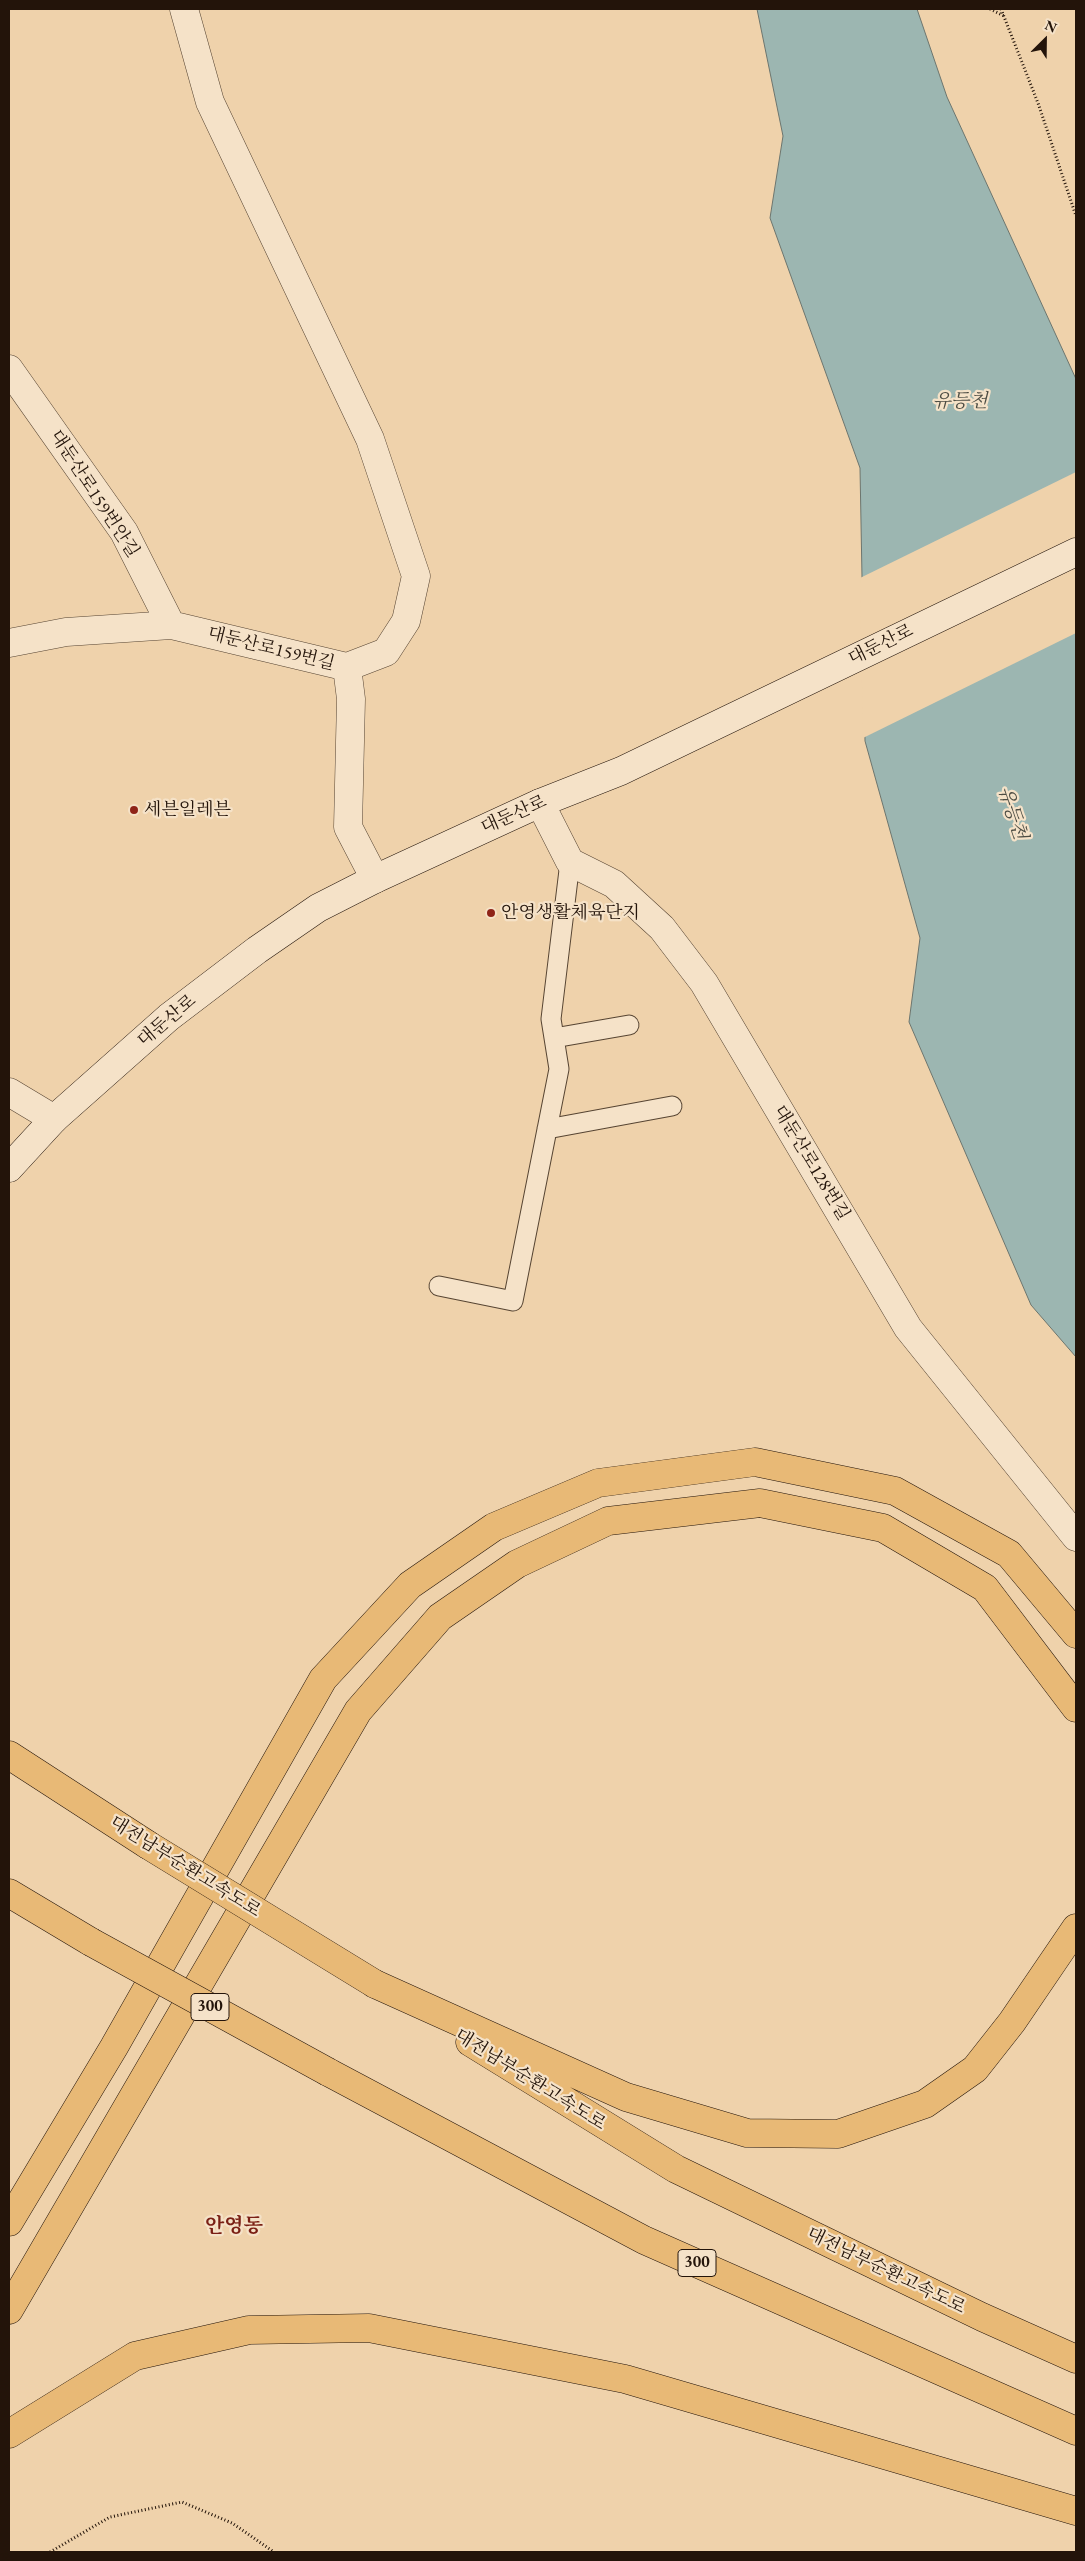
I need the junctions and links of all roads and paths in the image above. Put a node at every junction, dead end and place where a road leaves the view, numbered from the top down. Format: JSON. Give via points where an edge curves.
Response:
{"nodes":[{"id":1,"x":184,"y":9,"type":"edge"},
{"id":2,"x":990,"y":9,"type":"edge"},
{"id":3,"x":1001,"y":9,"type":"edge"},
{"id":4,"x":1004,"y":16,"type":"junction"},
{"id":5,"x":1076,"y":216,"type":"edge"},
{"id":6,"x":9,"y":369,"type":"edge"},
{"id":7,"x":1076,"y":552,"type":"edge"},
{"id":8,"x":171,"y":625,"type":"junction"},
{"id":9,"x":9,"y":643,"type":"edge"},
{"id":10,"x":347,"y":667,"type":"junction"},
{"id":11,"x":540,"y":803,"type":"junction"},
{"id":12,"x":570,"y":862,"type":"junction"},
{"id":13,"x":375,"y":879,"type":"junction"},
{"id":14,"x":629,"y":1025,"type":"dead end"},
{"id":15,"x":554,"y":1038,"type":"junction"},
{"id":16,"x":9,"y":1092,"type":"edge"},
{"id":17,"x":672,"y":1106,"type":"dead end"},
{"id":18,"x":54,"y":1119,"type":"junction"},
{"id":19,"x":547,"y":1129,"type":"junction"},
{"id":20,"x":9,"y":1168,"type":"edge"},
{"id":21,"x":439,"y":1286,"type":"dead end"},
{"id":22,"x":1076,"y":1537,"type":"edge"},
{"id":23,"x":1076,"y":1634,"type":"edge"},
{"id":24,"x":1076,"y":1708,"type":"edge"},
{"id":25,"x":9,"y":1755,"type":"edge"},
{"id":26,"x":9,"y":1893,"type":"edge"},
{"id":27,"x":1076,"y":1928,"type":"edge"},
{"id":28,"x":375,"y":1984,"type":"junction"},
{"id":29,"x":9,"y":2222,"type":"edge"},
{"id":30,"x":9,"y":2310,"type":"edge"},
{"id":31,"x":1076,"y":2359,"type":"edge"},
{"id":32,"x":1076,"y":2431,"type":"edge"},
{"id":33,"x":9,"y":2434,"type":"edge"},
{"id":34,"x":1076,"y":2511,"type":"edge"},
{"id":35,"x":50,"y":2552,"type":"edge"},
{"id":36,"x":274,"y":2552,"type":"edge"}],
"edges":[{"from":1,"to":10,"type":"street","via":[[210,102],[370,439],[416,576],[406,621],[386,652]]},
{"from":2,"to":4,"type":"path"},
{"from":3,"to":4,"type":"path"},
{"from":4,"to":5,"type":"path","via":[[1038,103]]},
{"from":6,"to":8,"type":"street","name":"대둔산로159번안길","via":[[124,532]]},
{"from":7,"to":11,"type":"street","name":"대둔산로","via":[[621,771]]},
{"from":8,"to":9,"type":"street","name":"대둔산로159번길","via":[[66,632]]},
{"from":8,"to":10,"type":"street","name":"대둔산로159번길"},
{"from":10,"to":13,"type":"street","name":"대둔산로159번길","via":[[351,698],[348,827]]},
{"from":11,"to":12,"type":"street"},
{"from":11,"to":13,"type":"street","name":"대둔산로"},
{"from":12,"to":15,"type":"lane","via":[[551,1018]]},
{"from":12,"to":22,"type":"street","name":"대둔산로128번길","via":[[614,884],[662,928],[704,983],[908,1328]]},
{"from":13,"to":18,"type":"street","name":"대둔산로","via":[[318,908],[257,950],[169,1017]]},
{"from":14,"to":15,"type":"lane"},
{"from":15,"to":19,"type":"lane","via":[[559,1068]]},
{"from":16,"to":18,"type":"street"},
{"from":17,"to":19,"type":"lane"},
{"from":18,"to":20,"type":"street","name":"대둔산로"},
{"from":19,"to":21,"type":"lane","via":[[513,1301]]},
{"from":23,"to":29,"type":"highway","via":[[1009,1554],[895,1491],[755,1462],[598,1483],[494,1527],[410,1586],[323,1679],[114,2047]]},
{"from":24,"to":30,"type":"highway","via":[[985,1588],[883,1528],[760,1503],[608,1521],[517,1564],[440,1618],[358,1711]]},
{"from":25,"to":28,"type":"highway","name":"대전남부순환고속도로","bridge":true},
{"from":26,"to":32,"type":"highway","number":"300","bridge":true,"via":[[91,1942],[328,2072],[644,2240]]},
{"from":27,"to":28,"type":"highway","via":[[1012,2022],[974,2069],[924,2104],[838,2134],[748,2133],[626,2097]]},
{"from":28,"to":31,"type":"highway","name":"대전남부순환고속도로","via":[[676,2170]]},
{"from":33,"to":34,"type":"highway","via":[[135,2356],[249,2330],[369,2328],[625,2379]]},
{"from":35,"to":36,"type":"path","via":[[110,2518],[182,2502],[232,2523]]}]}
